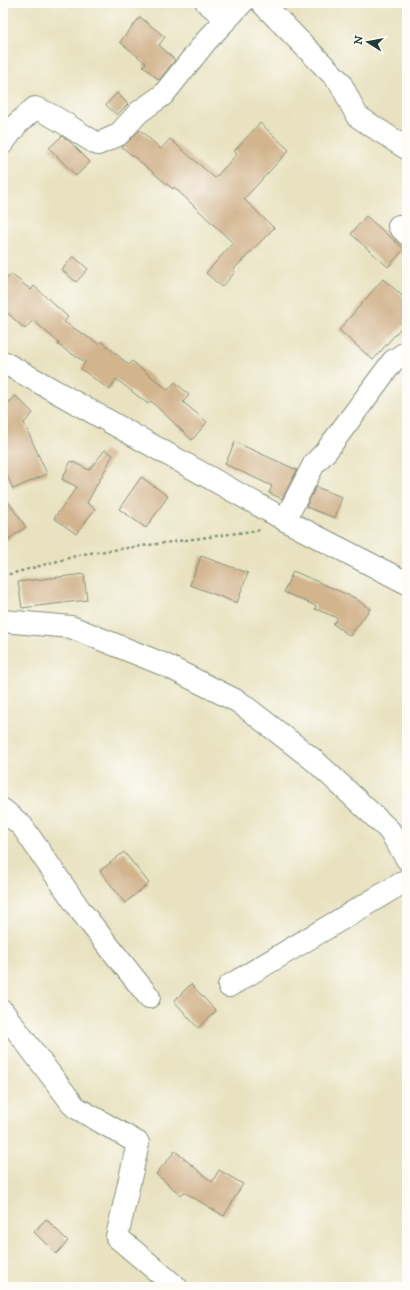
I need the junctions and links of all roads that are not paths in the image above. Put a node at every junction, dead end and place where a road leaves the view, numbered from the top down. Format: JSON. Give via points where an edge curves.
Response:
{"nodes":[{"id":1,"x":207,"y":3,"type":"edge"},
{"id":2,"x":242,"y":3,"type":"edge"},
{"id":3,"x":262,"y":3,"type":"edge"},
{"id":4,"x":227,"y":19,"type":"junction"},
{"id":5,"x":3,"y":143,"type":"edge"},
{"id":6,"x":407,"y":146,"type":"edge"},
{"id":7,"x":407,"y":352,"type":"edge"},
{"id":8,"x":3,"y":362,"type":"edge"},
{"id":9,"x":285,"y":520,"type":"junction"},
{"id":10,"x":407,"y":583,"type":"edge"},
{"id":11,"x":3,"y":621,"type":"edge"},
{"id":12,"x":3,"y":810,"type":"edge"},
{"id":13,"x":407,"y":859,"type":"edge"},
{"id":14,"x":407,"y":880,"type":"edge"},
{"id":15,"x":229,"y":986,"type":"dead end"},
{"id":16,"x":149,"y":997,"type":"dead end"},
{"id":17,"x":3,"y":1012,"type":"edge"},
{"id":18,"x":176,"y":1287,"type":"edge"}],
"edges":[{"from":1,"to":4,"type":"street"},
{"from":2,"to":4,"type":"street"},
{"from":3,"to":6,"type":"street","via":[[340,82],[358,116],[406,148]]},
{"from":4,"to":5,"type":"street","via":[[163,95],[140,112],[118,135],[98,144],[50,113],[36,108],[17,124]]},
{"from":7,"to":9,"type":"street","via":[[393,362],[314,464]]},
{"from":8,"to":9,"type":"street"},
{"from":9,"to":10,"type":"street"},
{"from":11,"to":13,"type":"street","via":[[71,627],[165,665],[238,702],[315,761],[389,830]]},
{"from":12,"to":16,"type":"street","via":[[22,826],[80,910]]},
{"from":14,"to":15,"type":"street"},
{"from":17,"to":18,"type":"street","via":[[75,1107],[138,1143],[117,1238]]}]}
